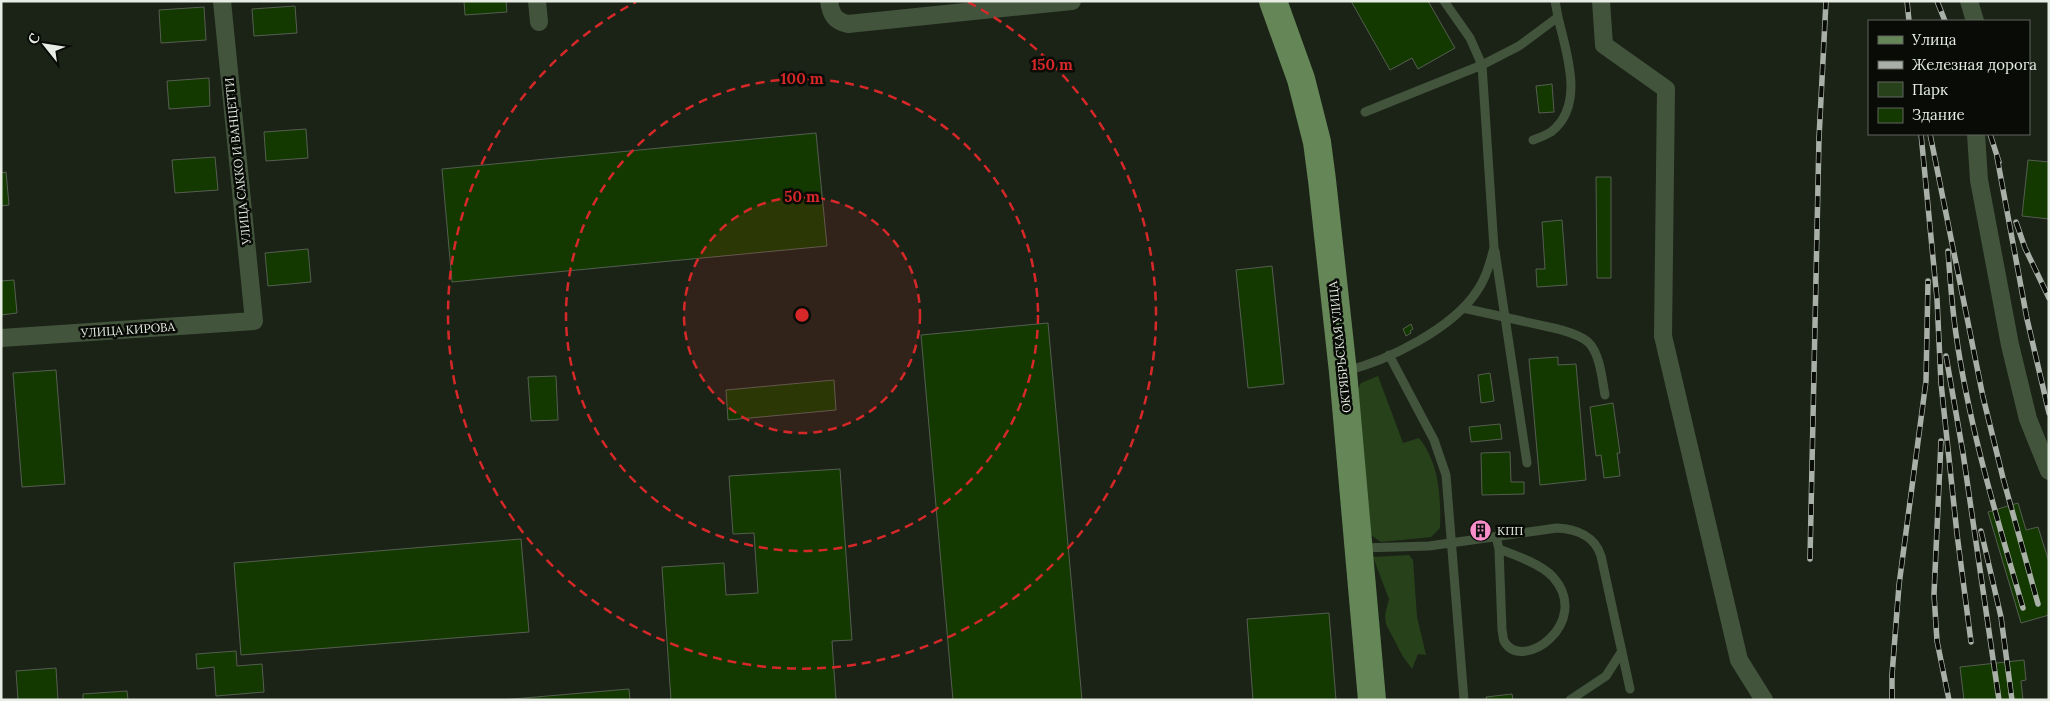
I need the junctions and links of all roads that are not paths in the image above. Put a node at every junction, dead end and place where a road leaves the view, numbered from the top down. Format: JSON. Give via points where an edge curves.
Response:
{"nodes":[{"id":1,"x":222,"y":1,"type":"edge"},
{"id":2,"x":537,"y":1,"type":"edge"},
{"id":3,"x":829,"y":1,"type":"edge"},
{"id":4,"x":1072,"y":1,"type":"edge"},
{"id":5,"x":1273,"y":1,"type":"edge"},
{"id":6,"x":1444,"y":1,"type":"edge"},
{"id":7,"x":1555,"y":1,"type":"edge"},
{"id":8,"x":1601,"y":1,"type":"edge"},
{"id":9,"x":1969,"y":1,"type":"edge"},
{"id":10,"x":1558,"y":17,"type":"junction"},
{"id":11,"x":1975,"y":20,"type":"edge"},
{"id":12,"x":539,"y":22,"type":"dead end"},
{"id":13,"x":1482,"y":65,"type":"junction"},
{"id":14,"x":1365,"y":112,"type":"dead end"},
{"id":15,"x":1976,"y":135,"type":"edge"},
{"id":16,"x":1533,"y":140,"type":"dead end"},
{"id":17,"x":1494,"y":248,"type":"junction"},
{"id":18,"x":1463,"y":308,"type":"junction"},
{"id":19,"x":1506,"y":317,"type":"junction"},
{"id":20,"x":254,"y":321,"type":"joint"},
{"id":21,"x":1,"y":338,"type":"edge"},
{"id":22,"x":1389,"y":355,"type":"junction"},
{"id":23,"x":1343,"y":372,"type":"junction"},
{"id":24,"x":1605,"y":395,"type":"dead end"},
{"id":25,"x":1527,"y":463,"type":"dead end"},
{"id":26,"x":2049,"y":471,"type":"edge"},
{"id":27,"x":1496,"y":537,"type":"junction"},
{"id":28,"x":1451,"y":543,"type":"junction"},
{"id":29,"x":1359,"y":548,"type":"junction"},
{"id":30,"x":1499,"y":548,"type":"junction"},
{"id":31,"x":1622,"y":651,"type":"junction"},
{"id":32,"x":1630,"y":689,"type":"dead end"},
{"id":33,"x":1372,"y":700,"type":"edge"},
{"id":34,"x":1464,"y":700,"type":"edge"},
{"id":35,"x":1570,"y":700,"type":"edge"},
{"id":36,"x":1764,"y":700,"type":"edge"}],
"edges":[{"from":1,"to":20,"type":"street","name":"УЛИЦА САККО И ВАНЦЕТТИ"},
{"from":2,"to":12,"type":"street"},
{"from":3,"to":4,"type":"street","via":[[836,20],[848,24]]},
{"from":5,"to":23,"type":"main road","name":"ОКТЯБРЬСКАЯ УЛИЦА","via":[[1298,70],[1317,142]]},
{"from":6,"to":13,"type":"lane","via":[[1470,38]]},
{"from":7,"to":10,"type":"lane"},
{"from":8,"to":36,"type":"street","via":[[1604,45],[1666,89],[1663,336],[1738,660]]},
{"from":9,"to":11,"type":"street"},
{"from":10,"to":13,"type":"lane","via":[[1513,50]]},
{"from":10,"to":16,"type":"lane","via":[[1570,72],[1570,99],[1560,122],[1550,132]]},
{"from":13,"to":14,"type":"lane"},
{"from":13,"to":17,"type":"lane"},
{"from":15,"to":26,"type":"street","via":[[1979,180],[2010,345],[2028,419]]},
{"from":17,"to":18,"type":"lane","via":[[1482,283]]},
{"from":17,"to":19,"type":"lane"},
{"from":18,"to":19,"type":"lane"},
{"from":18,"to":22,"type":"lane","via":[[1444,325]]},
{"from":19,"to":24,"type":"lane","via":[[1558,329],[1588,342],[1596,355]]},
{"from":19,"to":25,"type":"lane"},
{"from":20,"to":21,"type":"street","name":"УЛИЦА КИРОВА"},
{"from":22,"to":23,"type":"lane","via":[[1364,367]]},
{"from":22,"to":28,"type":"lane","via":[[1443,462]]},
{"from":23,"to":29,"type":"main road","name":"ОКТЯБРЬСКАЯ УЛИЦА"},
{"from":27,"to":28,"type":"lane"},
{"from":27,"to":30,"type":"lane"},
{"from":27,"to":31,"type":"lane","via":[[1562,529],[1591,540],[1601,556]]},
{"from":28,"to":29,"type":"lane"},
{"from":28,"to":34,"type":"lane"},
{"from":29,"to":33,"type":"main road","name":"ОКТЯБРЬСКАЯ УЛИЦА"},
{"from":30,"to":30,"type":"lane","via":[[1504,642],[1513,650],[1525,652],[1546,644],[1560,627],[1566,609],[1563,592],[1552,576]]},
{"from":31,"to":32,"type":"lane"},
{"from":31,"to":35,"type":"lane","via":[[1606,676]]}]}
